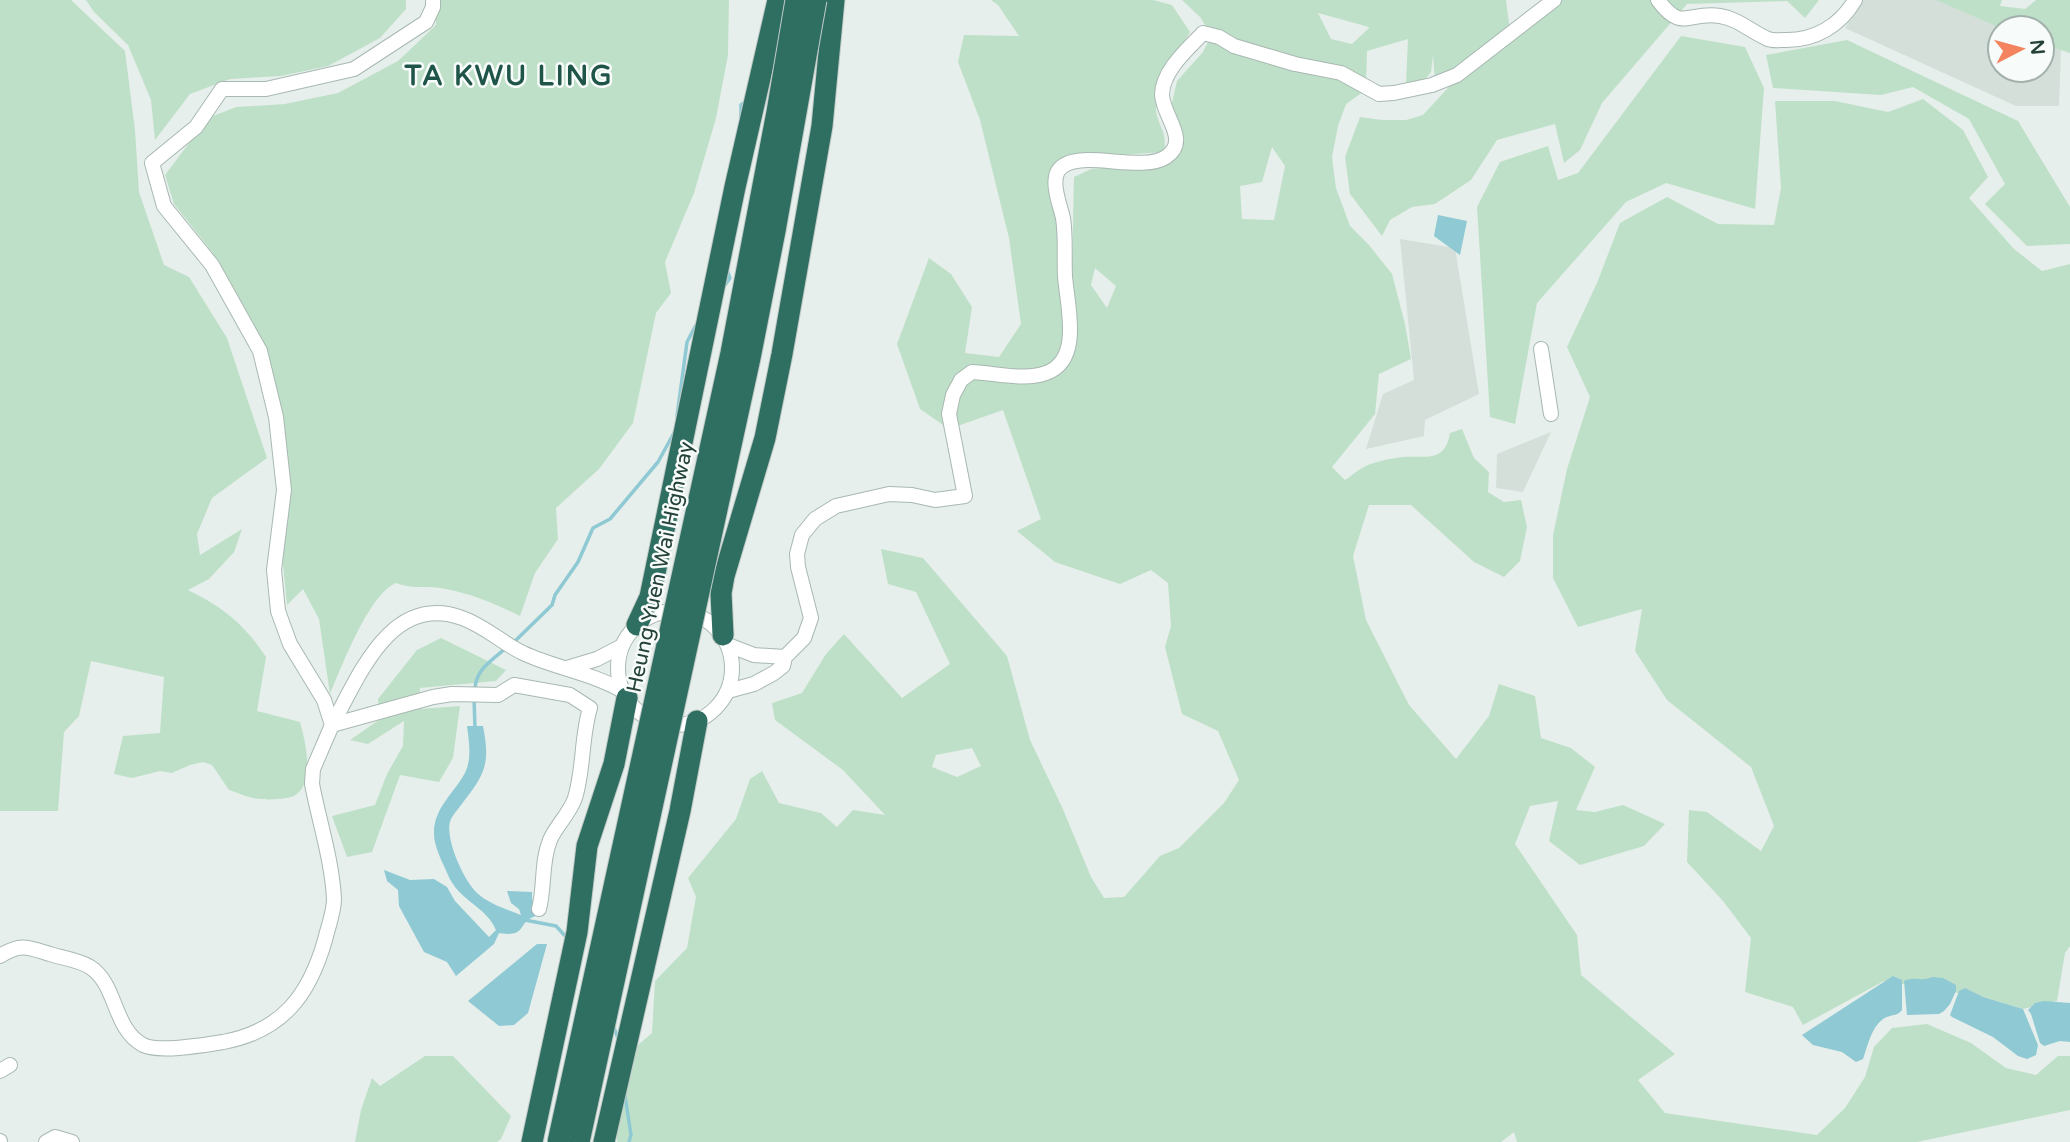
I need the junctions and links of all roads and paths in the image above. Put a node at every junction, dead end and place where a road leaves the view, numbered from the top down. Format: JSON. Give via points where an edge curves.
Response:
{"nodes":[{"id":1,"x":433,"y":0,"type":"edge"},
{"id":2,"x":778,"y":0,"type":"edge"},
{"id":3,"x":796,"y":0,"type":"edge"},
{"id":4,"x":816,"y":0,"type":"edge"},
{"id":5,"x":834,"y":0,"type":"edge"},
{"id":6,"x":1554,"y":0,"type":"edge"},
{"id":7,"x":1658,"y":0,"type":"edge"},
{"id":8,"x":1855,"y":0,"type":"edge"},
{"id":9,"x":1541,"y":349,"type":"dead end"},
{"id":10,"x":1551,"y":414,"type":"dead end"},
{"id":11,"x":637,"y":625,"type":"junction"},
{"id":12,"x":725,"y":640,"type":"junction"},
{"id":13,"x":622,"y":646,"type":"junction"},
{"id":14,"x":785,"y":657,"type":"junction"},
{"id":15,"x":566,"y":668,"type":"junction"},
{"id":16,"x":728,"y":691,"type":"junction"},
{"id":17,"x":625,"y":695,"type":"junction"},
{"id":18,"x":697,"y":721,"type":"junction"},
{"id":19,"x":331,"y":725,"type":"junction"},
{"id":20,"x":539,"y":909,"type":"dead end"},
{"id":21,"x":0,"y":956,"type":"edge"},
{"id":22,"x":46,"y":1142,"type":"edge"},
{"id":23,"x":72,"y":1142,"type":"edge"},
{"id":24,"x":533,"y":1142,"type":"edge"},
{"id":25,"x":558,"y":1142,"type":"edge"},
{"id":26,"x":579,"y":1142,"type":"edge"},
{"id":27,"x":604,"y":1142,"type":"edge"}],
"edges":[{"from":1,"to":19,"type":"street","via":[[426,22],[354,69],[267,89],[222,89],[196,127],[152,163],[164,206],[212,265],[260,351],[276,417],[284,490],[274,570],[278,611],[290,644],[324,700]]},
{"from":2,"to":11,"type":"highway","via":[[650,597]]},
{"from":3,"to":25,"type":"highway","name":"Heung Yuen Wai Highway","bridge":true,"via":[[728,366]]},
{"from":4,"to":26,"type":"highway","name":"Heung Yuen Wai Highway","bridge":true,"via":[[752,346]]},
{"from":5,"to":12,"type":"highway","via":[[811,200],[765,438],[721,593]]},
{"from":6,"to":14,"type":"street","via":[[1457,75],[1394,93],[1380,94],[1341,73],[1282,60],[1203,33],[1166,81],[1162,95],[1177,138],[1168,155],[1151,162],[1080,161],[1057,172],[1071,336],[1063,360],[1044,374],[972,372],[961,380],[949,414],[965,496],[935,500],[889,494],[836,506],[815,519],[802,535],[797,554],[811,618],[804,638]]},
{"from":7,"to":8,"type":"street","via":[[1678,19],[1719,16],[1734,19],[1770,40],[1798,41],[1814,38]]},
{"from":9,"to":10,"type":"street"},
{"from":11,"to":12,"type":"street","via":[[658,613],[682,610],[705,618]]},
{"from":11,"to":13,"type":"street"},
{"from":12,"to":14,"type":"street","via":[[754,655]]},
{"from":12,"to":16,"type":"street","via":[[732,660]]},
{"from":13,"to":15,"type":"street","via":[[597,660]]},
{"from":13,"to":17,"type":"street","via":[[618,671]]},
{"from":14,"to":16,"type":"street","via":[[783,666],[766,678]]},
{"from":15,"to":17,"type":"street"},
{"from":15,"to":19,"type":"street","via":[[539,660],[459,617],[442,614],[408,619],[390,632],[368,660]]},
{"from":16,"to":18,"type":"street","via":[[710,714]]},
{"from":17,"to":18,"type":"street","via":[[642,715],[663,724]]},
{"from":17,"to":24,"type":"highway","via":[[614,764],[587,846],[577,932]]},
{"from":18,"to":27,"type":"highway"},
{"from":19,"to":20,"type":"street","via":[[433,697],[498,695],[514,685],[570,695],[590,708],[575,800],[546,853]]},
{"from":19,"to":21,"type":"street","via":[[312,783],[334,901],[309,984],[268,1027],[236,1040],[166,1048],[144,1045],[123,1024],[103,981],[89,966],[27,947],[15,947]]},
{"from":22,"to":23,"type":"street","via":[[55,1138]]}]}
